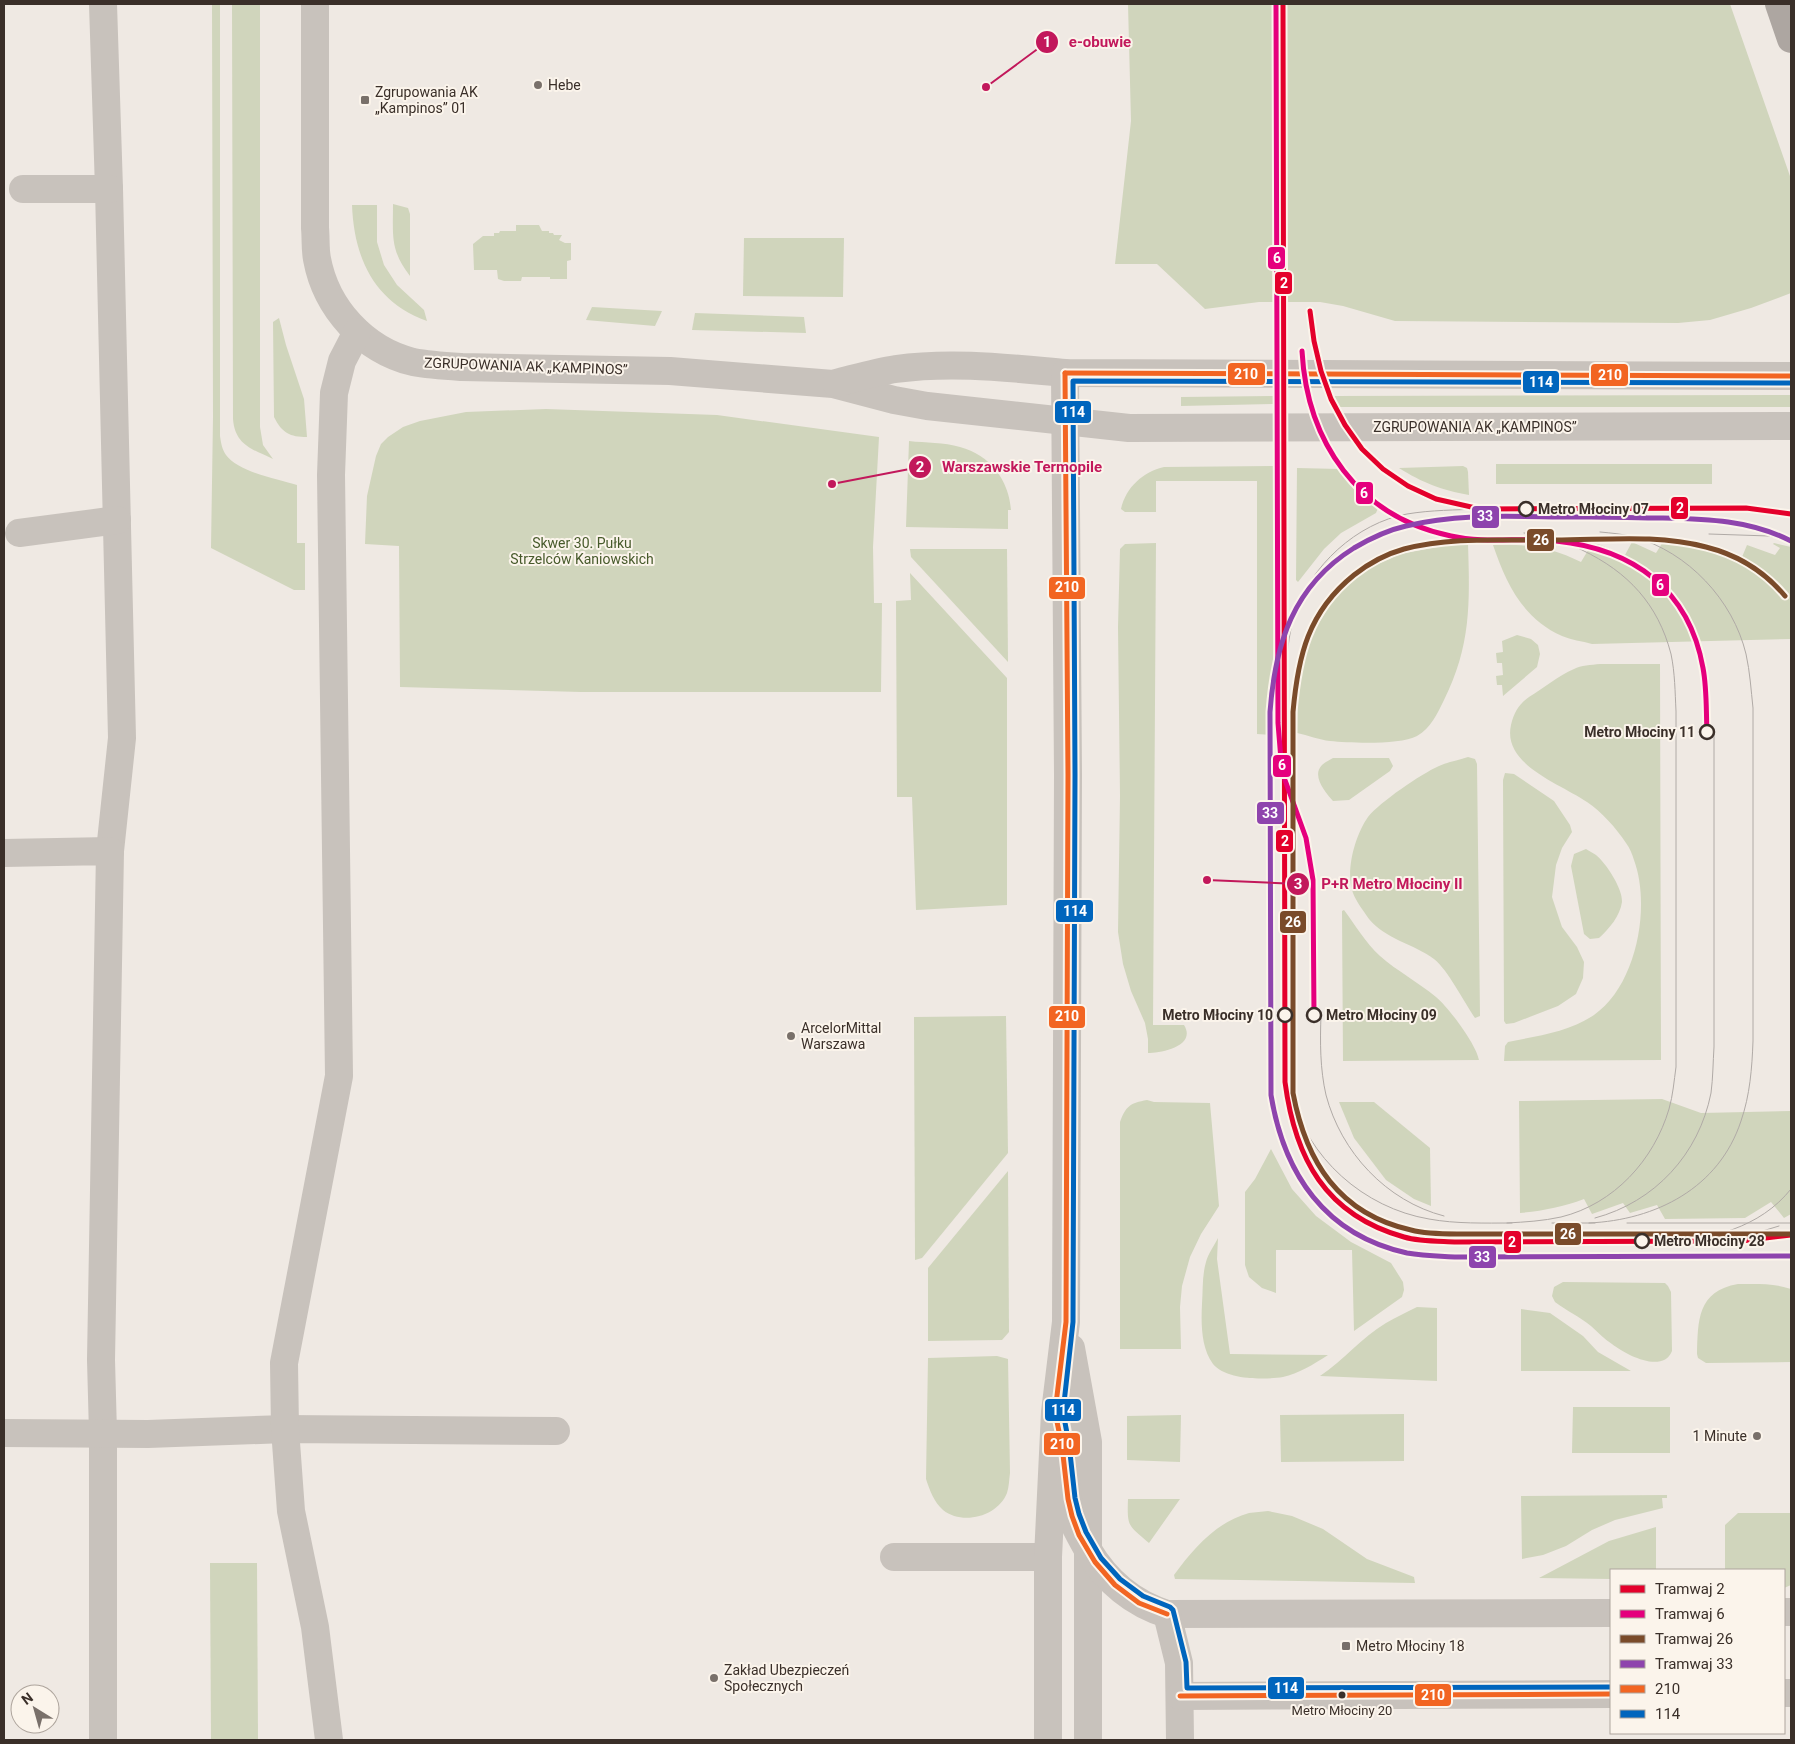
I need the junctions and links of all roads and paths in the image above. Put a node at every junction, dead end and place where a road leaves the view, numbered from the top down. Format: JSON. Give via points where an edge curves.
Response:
{"nodes":[{"id":1,"x":103,"y":4,"type":"edge"},
{"id":2,"x":315,"y":4,"type":"edge"},
{"id":3,"x":1779,"y":4,"type":"edge"},
{"id":4,"x":1791,"y":38,"type":"edge"},
{"id":5,"x":110,"y":189,"type":"junction"},
{"id":6,"x":23,"y":190,"type":"dead end"},
{"id":7,"x":357,"y":332,"type":"junction"},
{"id":8,"x":1065,"y":374,"type":"junction"},
{"id":9,"x":1791,"y":376,"type":"edge"},
{"id":10,"x":832,"y":384,"type":"junction"},
{"id":11,"x":1066,"y":421,"type":"junction"},
{"id":12,"x":1791,"y":426,"type":"edge"},
{"id":13,"x":117,"y":520,"type":"junction"},
{"id":14,"x":20,"y":533,"type":"dead end"},
{"id":15,"x":110,"y":851,"type":"junction"},
{"id":16,"x":4,"y":853,"type":"edge"},
{"id":17,"x":1066,"y":1322,"type":"junction"},
{"id":18,"x":1055,"y":1412,"type":"junction"},
{"id":19,"x":285,"y":1429,"type":"junction"},
{"id":20,"x":556,"y":1430,"type":"dead end"},
{"id":21,"x":4,"y":1433,"type":"edge"},
{"id":22,"x":103,"y":1433,"type":"junction"},
{"id":23,"x":1089,"y":1552,"type":"junction"},
{"id":24,"x":894,"y":1557,"type":"dead end"},
{"id":25,"x":1048,"y":1557,"type":"junction"},
{"id":26,"x":1610,"y":1613,"type":"edge"},
{"id":27,"x":1167,"y":1614,"type":"junction"},
{"id":28,"x":1610,"y":1694,"type":"edge"},
{"id":29,"x":1180,"y":1696,"type":"junction"},
{"id":30,"x":104,"y":1740,"type":"edge"},
{"id":31,"x":329,"y":1740,"type":"edge"},
{"id":32,"x":1048,"y":1740,"type":"edge"},
{"id":33,"x":1088,"y":1740,"type":"edge"},
{"id":34,"x":1180,"y":1740,"type":"edge"}],
"edges":[{"from":1,"to":5,"type":"street"},
{"from":2,"to":7,"type":"street","name":"ZGRUPOWANIA AK „KAMPINOS”","via":[[317,259],[325,286],[338,311]]},
{"from":3,"to":4,"type":"main road"},
{"from":5,"to":6,"type":"street"},
{"from":5,"to":13,"type":"street"},
{"from":7,"to":10,"type":"street","name":"ZGRUPOWANIA AK „KAMPINOS”","via":[[393,355],[436,365],[670,371]]},
{"from":7,"to":19,"type":"street","via":[[342,361],[334,393],[331,476],[339,1076],[284,1363]]},
{"from":8,"to":9,"type":"street","name":"ZGRUPOWANIA AK „KAMPINOS”"},
{"from":8,"to":10,"type":"street","name":"ZGRUPOWANIA AK „KAMPINOS”","via":[[998,367],[934,366],[896,369]]},
{"from":8,"to":11,"type":"street"},
{"from":10,"to":11,"type":"street","name":"ZGRUPOWANIA AK „KAMPINOS”","via":[[927,406]]},
{"from":11,"to":12,"type":"street","name":"ZGRUPOWANIA AK „KAMPINOS”","via":[[1168,429]]},
{"from":11,"to":17,"type":"street"},
{"from":13,"to":14,"type":"street"},
{"from":13,"to":15,"type":"street","via":[[122,738]]},
{"from":15,"to":16,"type":"street"},
{"from":15,"to":22,"type":"street","via":[[101,1340]]},
{"from":17,"to":18,"type":"street"},
{"from":17,"to":23,"type":"street","via":[[1088,1442]]},
{"from":18,"to":23,"type":"street","via":[[1072,1516]]},
{"from":18,"to":25,"type":"street"},
{"from":19,"to":20,"type":"street"},
{"from":19,"to":22,"type":"street"},
{"from":19,"to":31,"type":"street","via":[[291,1511],[315,1627]]},
{"from":21,"to":22,"type":"street"},
{"from":22,"to":30,"type":"street"},
{"from":23,"to":27,"type":"street","via":[[1101,1570],[1123,1592]]},
{"from":23,"to":33,"type":"street"},
{"from":24,"to":25,"type":"street"},
{"from":25,"to":32,"type":"street"},
{"from":26,"to":27,"type":"street"},
{"from":27,"to":29,"type":"street","via":[[1179,1663]]},
{"from":28,"to":29,"type":"street"},
{"from":29,"to":34,"type":"street"}]}
